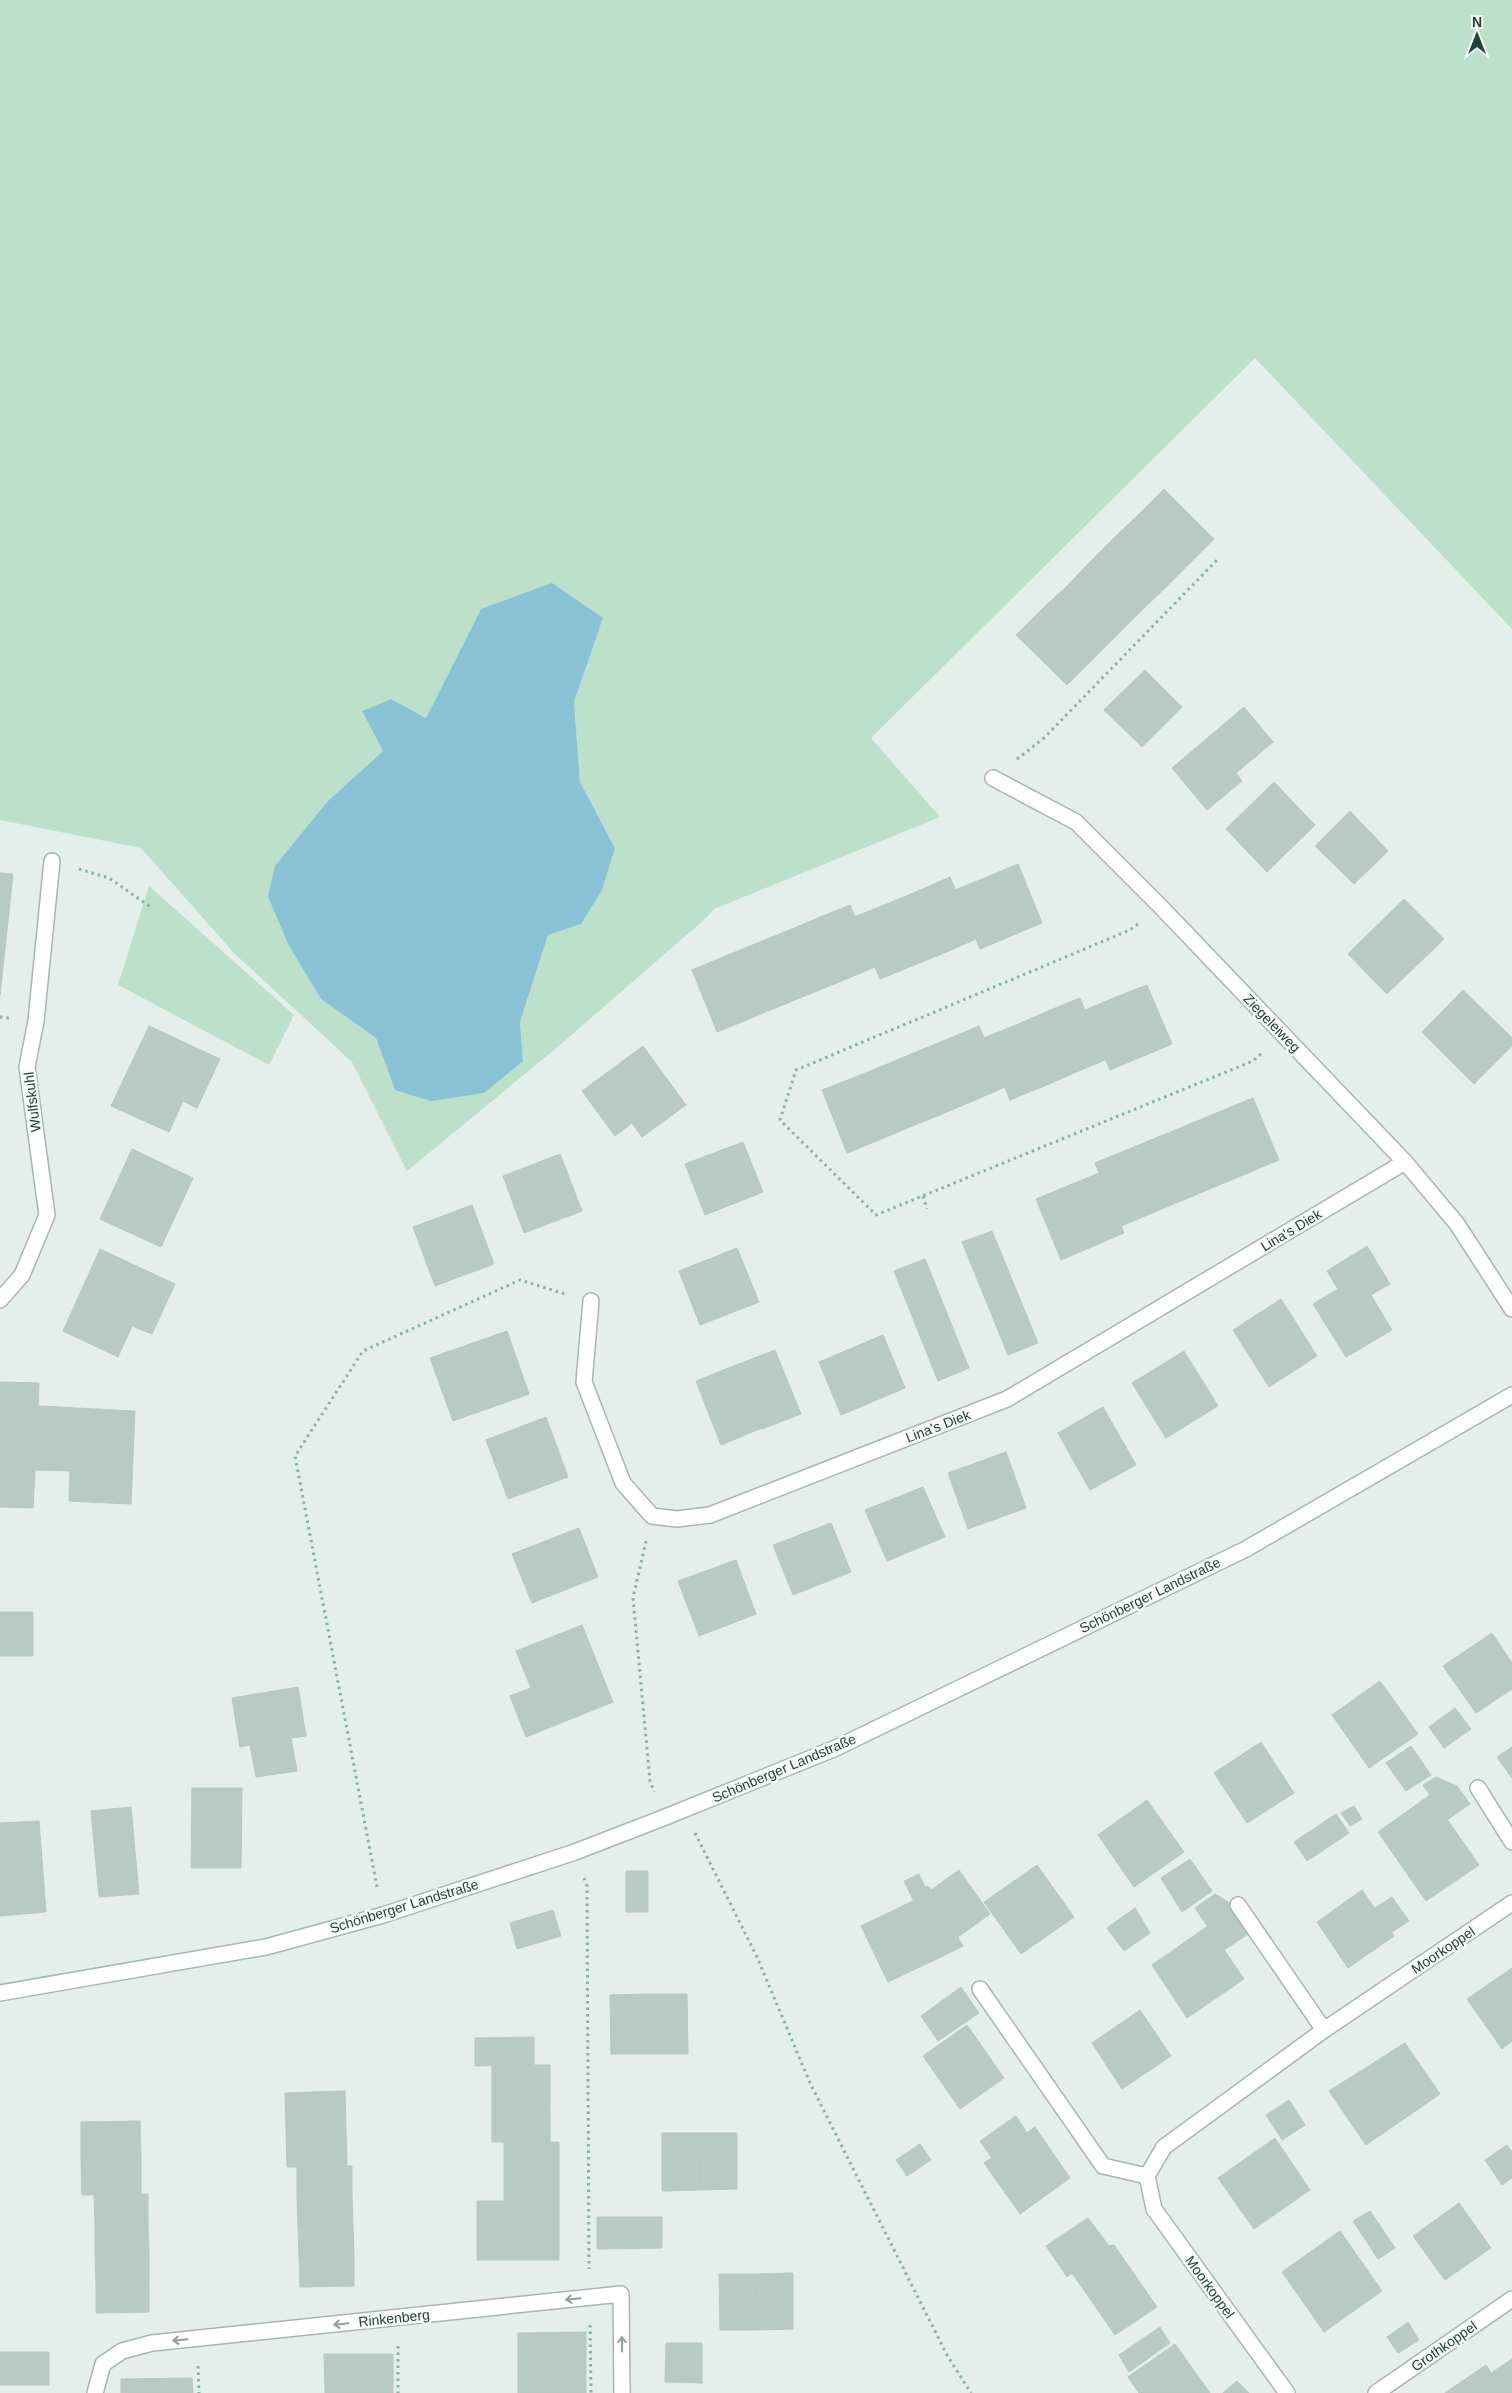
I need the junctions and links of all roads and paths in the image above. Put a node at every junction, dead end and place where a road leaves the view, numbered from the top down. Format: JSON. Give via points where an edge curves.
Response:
{"nodes":[{"id":1,"x":1218,"y":559,"type":"dead end"},
{"id":2,"x":993,"y":778,"type":"joint"},
{"id":3,"x":52,"y":861,"type":"joint"},
{"id":4,"x":1161,"y":907,"type":"junction"},
{"id":5,"x":152,"y":908,"type":"dead end"},
{"id":6,"x":1284,"y":1036,"type":"junction"},
{"id":7,"x":1405,"y":1162,"type":"junction"},
{"id":8,"x":923,"y":1196,"type":"junction"},
{"id":9,"x":927,"y":1209,"type":"dead end"},
{"id":10,"x":0,"y":1300,"type":"edge"},
{"id":11,"x":591,"y":1301,"type":"joint"},
{"id":12,"x":1512,"y":1309,"type":"edge"},
{"id":13,"x":1512,"y":1395,"type":"edge"},
{"id":14,"x":652,"y":1516,"type":"junction"},
{"id":15,"x":1478,"y":1788,"type":"dead end"},
{"id":16,"x":684,"y":1810,"type":"junction"},
{"id":17,"x":663,"y":1818,"type":"junction"},
{"id":18,"x":1512,"y":1842,"type":"edge"},
{"id":19,"x":575,"y":1852,"type":"junction"},
{"id":20,"x":1512,"y":1903,"type":"edge"},
{"id":21,"x":1238,"y":1905,"type":"dead end"},
{"id":22,"x":383,"y":1915,"type":"junction"},
{"id":23,"x":980,"y":1989,"type":"dead end"},
{"id":24,"x":0,"y":1993,"type":"edge"},
{"id":25,"x":1324,"y":2030,"type":"junction"},
{"id":26,"x":1147,"y":2176,"type":"junction"},
{"id":27,"x":590,"y":2297,"type":"junction"},
{"id":28,"x":1512,"y":2299,"type":"edge"},
{"id":29,"x":397,"y":2318,"type":"junction"},
{"id":30,"x":95,"y":2393,"type":"edge"},
{"id":31,"x":398,"y":2393,"type":"edge"},
{"id":32,"x":591,"y":2393,"type":"edge"},
{"id":33,"x":622,"y":2393,"type":"edge"},
{"id":34,"x":971,"y":2393,"type":"edge"},
{"id":35,"x":1287,"y":2393,"type":"edge"},
{"id":36,"x":1376,"y":2393,"type":"edge"}],
"edges":[{"from":1,"to":2,"type":"path","via":[[1044,738]]},
{"from":2,"to":4,"type":"street","name":"Ziegeleiweg","via":[[1076,822]]},
{"from":3,"to":5,"type":"path","via":[[109,878]]},
{"from":3,"to":10,"type":"street","name":"Wulfskuhl","via":[[36,1021],[27,1067],[47,1214],[22,1275]]},
{"from":4,"to":6,"type":"street","name":"Ziegeleiweg"},
{"from":4,"to":8,"type":"path","via":[[1130,930],[796,1070],[780,1120],[876,1214]]},
{"from":6,"to":7,"type":"street","name":"Ziegeleiweg"},
{"from":6,"to":8,"type":"path","via":[[1253,1061]]},
{"from":7,"to":12,"type":"street","name":"Ziegeleiweg","via":[[1457,1224]]},
{"from":7,"to":14,"type":"street","name":"Lina's Diek","via":[[1007,1399],[710,1515],[677,1520]]},
{"from":8,"to":9,"type":"path"},
{"from":11,"to":14,"type":"street","via":[[584,1382],[623,1483]]},
{"from":11,"to":22,"type":"path","via":[[520,1280],[363,1351],[295,1456]]},
{"from":13,"to":16,"type":"street","name":"Schönberger Landstraße","via":[[1246,1548],[836,1748]]},
{"from":14,"to":17,"type":"path","via":[[633,1598],[650,1781]]},
{"from":15,"to":18,"type":"street"},
{"from":16,"to":17,"type":"street","name":"Schönberger Landstraße"},
{"from":16,"to":34,"type":"path","via":[[757,1957],[810,2084],[947,2356]]},
{"from":17,"to":19,"type":"street","name":"Schönberger Landstraße"},
{"from":19,"to":22,"type":"street","name":"Schönberger Landstraße"},
{"from":19,"to":27,"type":"path","via":[[587,1886]]},
{"from":20,"to":25,"type":"street","name":"Moorkoppel"},
{"from":21,"to":25,"type":"street"},
{"from":22,"to":24,"type":"street","name":"Schönberger Landstraße","via":[[266,1946]]},
{"from":23,"to":26,"type":"street","via":[[1103,2166]]},
{"from":25,"to":26,"type":"street","name":"Moorkoppel","via":[[1164,2147]]},
{"from":26,"to":35,"type":"street","name":"Moorkoppel","via":[[1154,2209]]},
{"from":27,"to":29,"type":"street","name":"Rinkenberg","one_way":true},
{"from":27,"to":32,"type":"path"},
{"from":33,"to":27,"type":"street","name":"Rinkenberg","one_way":true,"via":[[621,2294]]},
{"from":28,"to":36,"type":"street","name":"Grothkoppel"},
{"from":29,"to":30,"type":"street","name":"Rinkenberg","one_way":true,"via":[[152,2342],[122,2351],[102,2364]]},
{"from":29,"to":31,"type":"path"}]}
